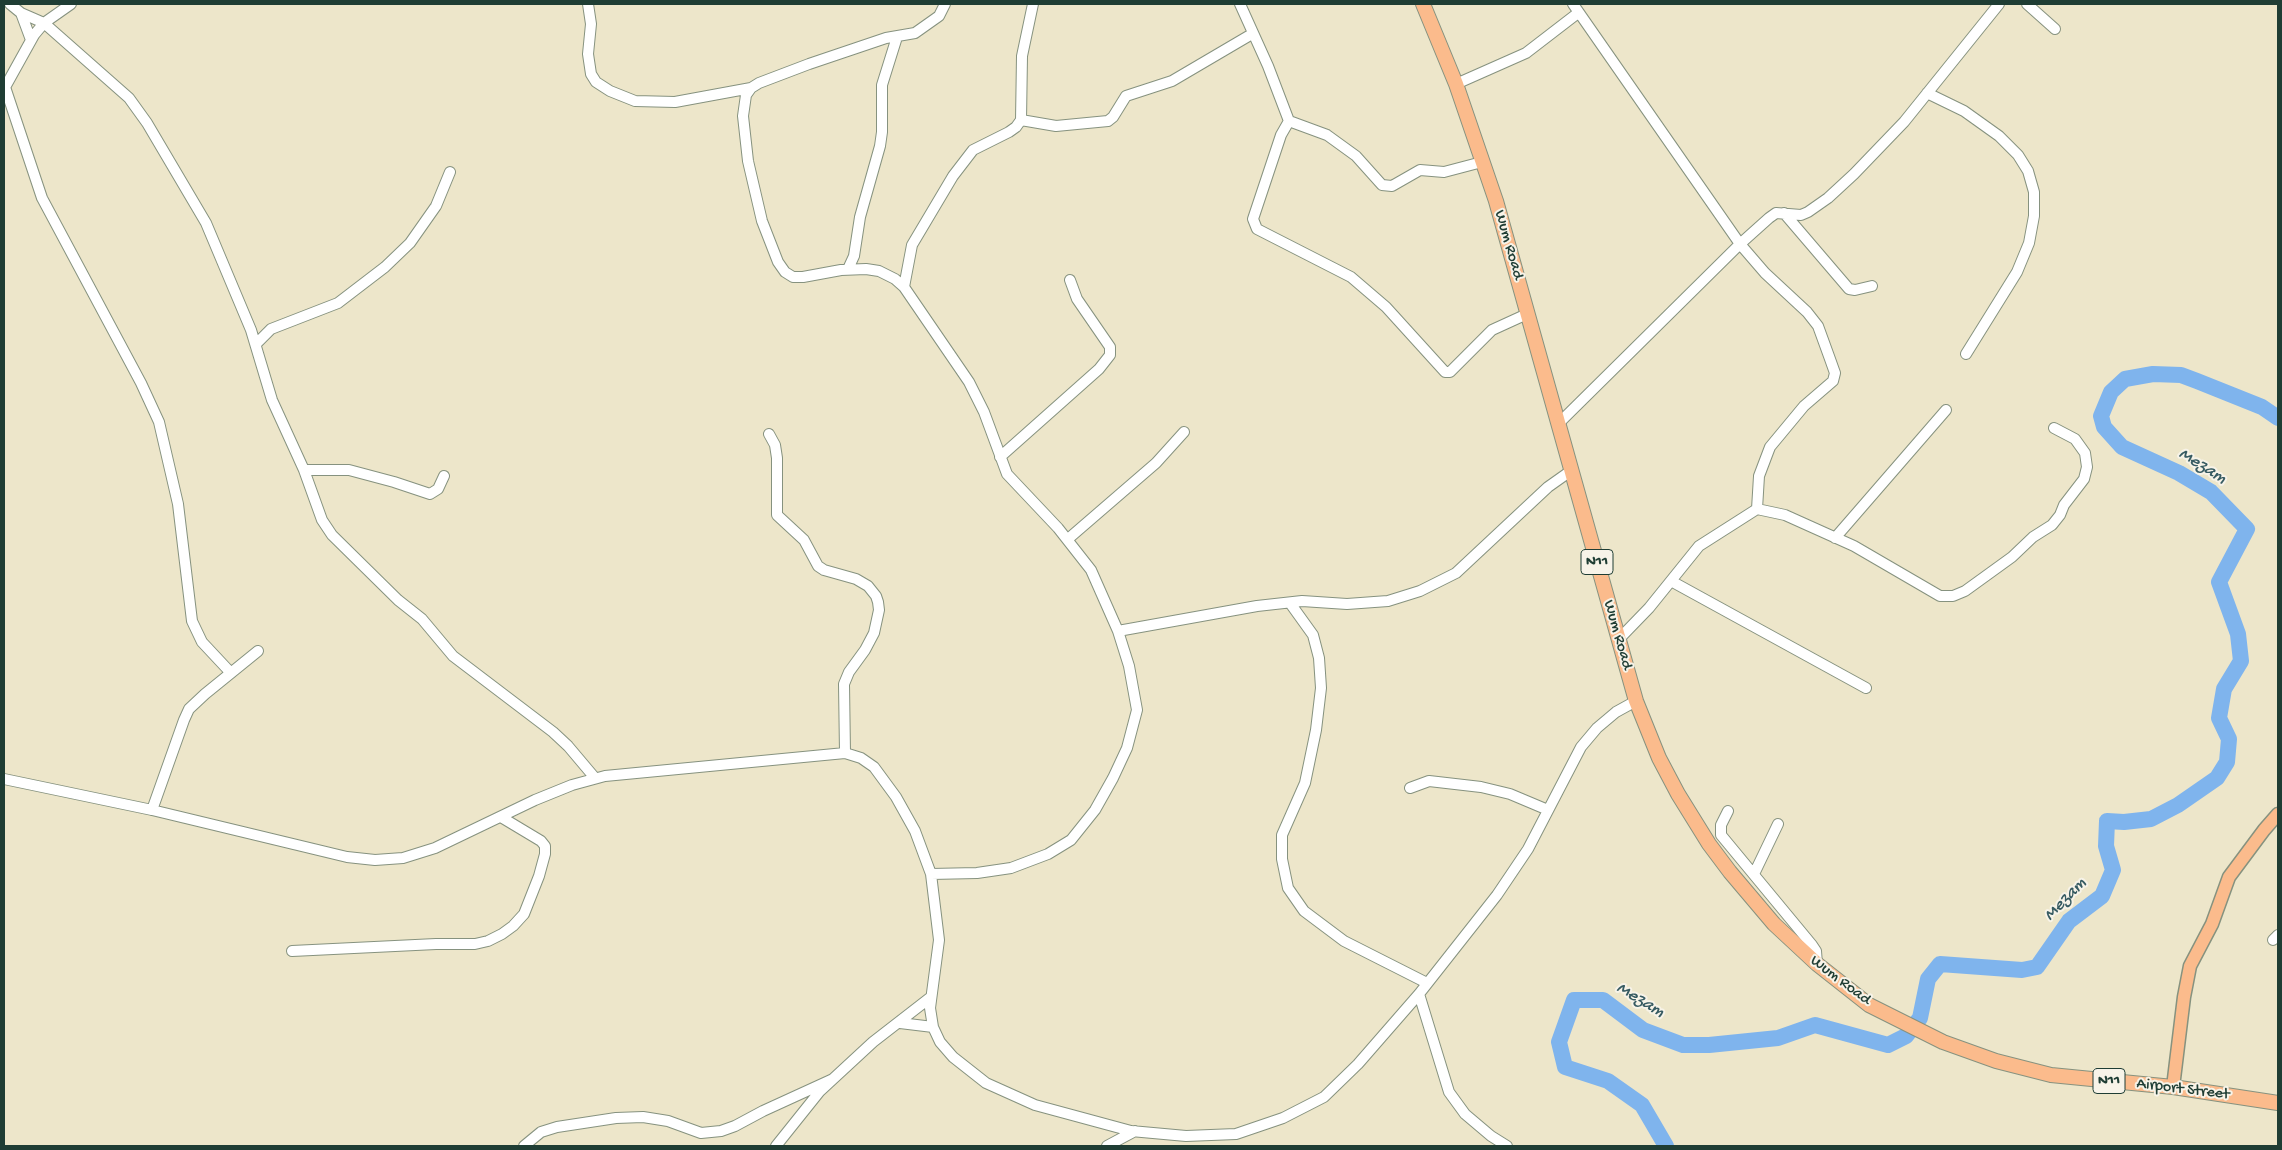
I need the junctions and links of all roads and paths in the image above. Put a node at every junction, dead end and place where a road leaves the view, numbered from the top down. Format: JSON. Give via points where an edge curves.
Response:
{"nodes":[{"id":1,"x":10,"y":4,"type":"edge"},
{"id":2,"x":71,"y":4,"type":"edge"},
{"id":3,"x":588,"y":4,"type":"edge"},
{"id":4,"x":945,"y":4,"type":"edge"},
{"id":5,"x":1033,"y":4,"type":"edge"},
{"id":6,"x":1240,"y":4,"type":"edge"},
{"id":7,"x":1423,"y":4,"type":"edge"},
{"id":8,"x":1998,"y":4,"type":"edge"},
{"id":9,"x":2027,"y":4,"type":"edge"},
{"id":10,"x":1576,"y":8,"type":"edge"},
{"id":11,"x":21,"y":13,"type":"junction"},
{"id":12,"x":44,"y":23,"type":"junction"},
{"id":13,"x":2056,"y":29,"type":"dead end"},
{"id":14,"x":1252,"y":34,"type":"junction"},
{"id":15,"x":897,"y":37,"type":"junction"},
{"id":16,"x":31,"y":40,"type":"junction"},
{"id":17,"x":1456,"y":84,"type":"junction"},
{"id":18,"x":4,"y":88,"type":"edge"},
{"id":19,"x":752,"y":88,"type":"junction"},
{"id":20,"x":1927,"y":93,"type":"junction"},
{"id":21,"x":1021,"y":120,"type":"junction"},
{"id":22,"x":1289,"y":121,"type":"junction"},
{"id":23,"x":1482,"y":162,"type":"junction"},
{"id":24,"x":450,"y":172,"type":"dead end"},
{"id":25,"x":1784,"y":213,"type":"junction"},
{"id":26,"x":1740,"y":244,"type":"junction"},
{"id":27,"x":853,"y":269,"type":"junction"},
{"id":28,"x":1070,"y":280,"type":"dead end"},
{"id":29,"x":1872,"y":286,"type":"dead end"},
{"id":30,"x":904,"y":287,"type":"junction"},
{"id":31,"x":1527,"y":314,"type":"junction"},
{"id":32,"x":248,"y":323,"type":"junction"},
{"id":33,"x":271,"y":329,"type":"junction"},
{"id":34,"x":256,"y":344,"type":"junction"},
{"id":35,"x":1966,"y":354,"type":"dead end"},
{"id":36,"x":1946,"y":410,"type":"dead end"},
{"id":37,"x":1558,"y":424,"type":"junction"},
{"id":38,"x":2054,"y":428,"type":"dead end"},
{"id":39,"x":1184,"y":432,"type":"dead end"},
{"id":40,"x":768,"y":434,"type":"dead end"},
{"id":41,"x":1000,"y":457,"type":"junction"},
{"id":42,"x":304,"y":470,"type":"junction"},
{"id":43,"x":1572,"y":470,"type":"junction"},
{"id":44,"x":444,"y":476,"type":"dead end"},
{"id":45,"x":1757,"y":509,"type":"junction"},
{"id":46,"x":1835,"y":538,"type":"junction"},
{"id":47,"x":1068,"y":539,"type":"junction"},
{"id":48,"x":1672,"y":581,"type":"junction"},
{"id":49,"x":1290,"y":603,"type":"junction"},
{"id":50,"x":1118,"y":631,"type":"junction"},
{"id":51,"x":1618,"y":640,"type":"junction"},
{"id":52,"x":258,"y":651,"type":"dead end"},
{"id":53,"x":231,"y":673,"type":"junction"},
{"id":54,"x":1866,"y":688,"type":"dead end"},
{"id":55,"x":1636,"y":701,"type":"junction"},
{"id":56,"x":845,"y":753,"type":"junction"},
{"id":57,"x":595,"y":778,"type":"junction"},
{"id":58,"x":4,"y":779,"type":"edge"},
{"id":59,"x":1410,"y":788,"type":"dead end"},
{"id":60,"x":152,"y":810,"type":"junction"},
{"id":61,"x":1548,"y":810,"type":"junction"},
{"id":62,"x":1728,"y":811,"type":"dead end"},
{"id":63,"x":2278,"y":814,"type":"edge"},
{"id":64,"x":501,"y":817,"type":"junction"},
{"id":65,"x":1778,"y":824,"type":"dead end"},
{"id":66,"x":932,"y":874,"type":"junction"},
{"id":67,"x":1754,"y":874,"type":"junction"},
{"id":68,"x":292,"y":951,"type":"dead end"},
{"id":69,"x":1817,"y":964,"type":"junction"},
{"id":70,"x":1427,"y":983,"type":"junction"},
{"id":71,"x":1419,"y":994,"type":"junction"},
{"id":72,"x":931,"y":997,"type":"junction"},
{"id":73,"x":900,"y":1023,"type":"junction"},
{"id":74,"x":933,"y":1027,"type":"junction"},
{"id":75,"x":1944,"y":1042,"type":"joint"},
{"id":76,"x":833,"y":1079,"type":"junction"},
{"id":77,"x":2173,"y":1087,"type":"junction"},
{"id":78,"x":2278,"y":1103,"type":"edge"},
{"id":79,"x":1135,"y":1131,"type":"junction"},
{"id":80,"x":524,"y":1146,"type":"edge"},
{"id":81,"x":776,"y":1146,"type":"edge"},
{"id":82,"x":1107,"y":1146,"type":"edge"},
{"id":83,"x":1507,"y":1146,"type":"edge"}],
"edges":[{"from":1,"to":11,"type":"street"},
{"from":2,"to":12,"type":"street"},
{"from":3,"to":19,"type":"street","via":[[591,74],[596,82],[610,91],[634,101],[675,102]]},
{"from":4,"to":15,"type":"street","via":[[939,16],[929,24],[915,33]]},
{"from":5,"to":21,"type":"street","via":[[1022,56]]},
{"from":6,"to":14,"type":"street"},
{"from":7,"to":17,"type":"highway","name":"Wum Road","number":"N11"},
{"from":8,"to":20,"type":"street"},
{"from":9,"to":13,"type":"street"},
{"from":10,"to":17,"type":"street","via":[[1526,53]]},
{"from":10,"to":26,"type":"street"},
{"from":11,"to":12,"type":"street"},
{"from":11,"to":16,"type":"street"},
{"from":12,"to":16,"type":"street"},
{"from":12,"to":32,"type":"street","via":[[138,109],[206,223]]},
{"from":14,"to":21,"type":"street","via":[[1172,82],[1126,96],[1108,121],[1056,126]]},
{"from":14,"to":22,"type":"street"},
{"from":15,"to":19,"type":"street","via":[[809,64]]},
{"from":15,"to":27,"type":"street","via":[[882,85],[882,139],[860,217]]},
{"from":16,"to":18,"type":"street"},
{"from":17,"to":23,"type":"highway","name":"Wum Road","number":"N11"},
{"from":18,"to":53,"type":"street","via":[[42,198],[159,422],[178,504],[192,621],[202,642]]},
{"from":19,"to":27,"type":"street","via":[[746,95],[744,116],[748,160],[762,221],[778,262],[793,277]]},
{"from":20,"to":25,"type":"street","via":[[1890,137],[1828,198],[1801,215]]},
{"from":20,"to":35,"type":"street","via":[[1964,111],[1999,136],[2018,155],[2028,171],[2034,192],[2029,243],[2017,272]]},
{"from":21,"to":30,"type":"street","via":[[1009,132],[973,150],[953,176],[912,245]]},
{"from":22,"to":23,"type":"street","via":[[1327,135],[1356,156],[1386,186],[1420,170],[1444,172]]},
{"from":22,"to":31,"type":"street","via":[[1281,135],[1253,219],[1258,229],[1351,277],[1386,307],[1445,372],[1450,372],[1492,330]]},
{"from":23,"to":31,"type":"highway","name":"Wum Road","number":"N11"},
{"from":24,"to":33,"type":"street","via":[[436,206],[410,243],[385,267],[338,303]]},
{"from":25,"to":26,"type":"street","via":[[1769,218]]},
{"from":25,"to":29,"type":"street","via":[[1849,289]]},
{"from":26,"to":37,"type":"street"},
{"from":26,"to":45,"type":"street","via":[[1818,326],[1835,373],[1833,381],[1804,406],[1770,447],[1759,476]]},
{"from":27,"to":30,"type":"street","via":[[878,271]]},
{"from":28,"to":41,"type":"street","via":[[1077,299],[1110,347],[1110,355],[1099,369]]},
{"from":30,"to":41,"type":"street","via":[[969,382]]},
{"from":31,"to":37,"type":"highway","name":"Wum Road","number":"N11"},
{"from":32,"to":33,"type":"street"},
{"from":32,"to":34,"type":"street"},
{"from":33,"to":34,"type":"street"},
{"from":34,"to":42,"type":"street","via":[[272,400]]},
{"from":36,"to":46,"type":"street"},
{"from":37,"to":43,"type":"highway","name":"Wum Road","number":"N11"},
{"from":38,"to":46,"type":"street","via":[[2075,439],[2084,453],[2087,467],[2084,479],[2052,525],[1965,591],[1953,596],[1940,596]]},
{"from":39,"to":47,"type":"street","via":[[1156,463]]},
{"from":40,"to":56,"type":"street","via":[[777,458],[776,510],[780,520],[804,540],[818,566],[868,586],[878,602],[874,633],[844,684]]},
{"from":41,"to":47,"type":"street","via":[[1006,474]]},
{"from":42,"to":44,"type":"street","via":[[349,470],[430,494],[438,489]]},
{"from":42,"to":57,"type":"street","via":[[322,520],[332,535],[422,619],[453,656],[553,732]]},
{"from":43,"to":49,"type":"street","via":[[1548,487],[1456,573],[1438,583],[1388,602]]},
{"from":43,"to":51,"type":"highway","name":"Wum Road","number":"N11"},
{"from":45,"to":46,"type":"street","via":[[1785,515]]},
{"from":45,"to":48,"type":"street","via":[[1699,546]]},
{"from":47,"to":50,"type":"street","via":[[1091,570]]},
{"from":48,"to":51,"type":"street"},
{"from":48,"to":54,"type":"street"},
{"from":49,"to":50,"type":"street"},
{"from":49,"to":70,"type":"street","via":[[1313,635],[1321,688],[1304,783],[1282,835],[1282,859],[1288,888],[1304,911],[1344,941]]},
{"from":50,"to":66,"type":"street","via":[[1129,666],[1136,710],[1127,748],[1095,810],[1071,840],[1048,854],[1011,868]]},
{"from":51,"to":55,"type":"highway","name":"Wum Road","number":"N11"},
{"from":52,"to":53,"type":"street"},
{"from":53,"to":60,"type":"street","via":[[189,710]]},
{"from":55,"to":61,"type":"street","via":[[1616,712],[1581,747]]},
{"from":55,"to":69,"type":"highway","name":"Wum Road","number":"N11","via":[[1659,758],[1709,844],[1774,924]]},
{"from":56,"to":57,"type":"street"},
{"from":56,"to":66,"type":"street","via":[[874,767],[896,797],[915,831]]},
{"from":57,"to":64,"type":"street","via":[[544,796]]},
{"from":58,"to":60,"type":"street"},
{"from":59,"to":61,"type":"street","via":[[1429,782],[1481,787],[1510,794]]},
{"from":60,"to":64,"type":"street","via":[[347,857],[375,860],[403,858],[435,848]]},
{"from":61,"to":70,"type":"street","via":[[1528,849],[1497,895]]},
{"from":62,"to":67,"type":"street","via":[[1720,826],[1722,835]]},
{"from":63,"to":77,"type":"main road","via":[[2229,877],[2212,924],[2190,966]]},
{"from":64,"to":68,"type":"street","via":[[545,846],[539,876],[524,914],[502,934],[475,944]]},
{"from":65,"to":67,"type":"street"},
{"from":66,"to":72,"type":"street","via":[[939,940]]},
{"from":67,"to":69,"type":"street","via":[[1812,945]]},
{"from":69,"to":75,"type":"highway","name":"Wum Road","number":"N11","via":[[1869,1005]]},
{"from":70,"to":71,"type":"street"},
{"from":71,"to":79,"type":"street","via":[[1358,1064],[1324,1097],[1304,1108],[1236,1134],[1186,1136]]},
{"from":71,"to":83,"type":"street","via":[[1449,1092],[1466,1114]]},
{"from":72,"to":73,"type":"street"},
{"from":72,"to":74,"type":"street"},
{"from":73,"to":74,"type":"street"},
{"from":73,"to":76,"type":"street","via":[[872,1042]]},
{"from":74,"to":79,"type":"street","via":[[949,1052],[986,1083],[1035,1105]]},
{"from":75,"to":77,"type":"highway","name":"Airport Street","number":"N11","via":[[2051,1076]]},
{"from":76,"to":80,"type":"street","via":[[721,1130],[701,1133],[651,1118],[616,1118],[557,1127],[541,1132]]},
{"from":76,"to":81,"type":"street"},
{"from":77,"to":78,"type":"highway","name":"Airport Street","number":"N11"},
{"from":79,"to":82,"type":"street"}]}
